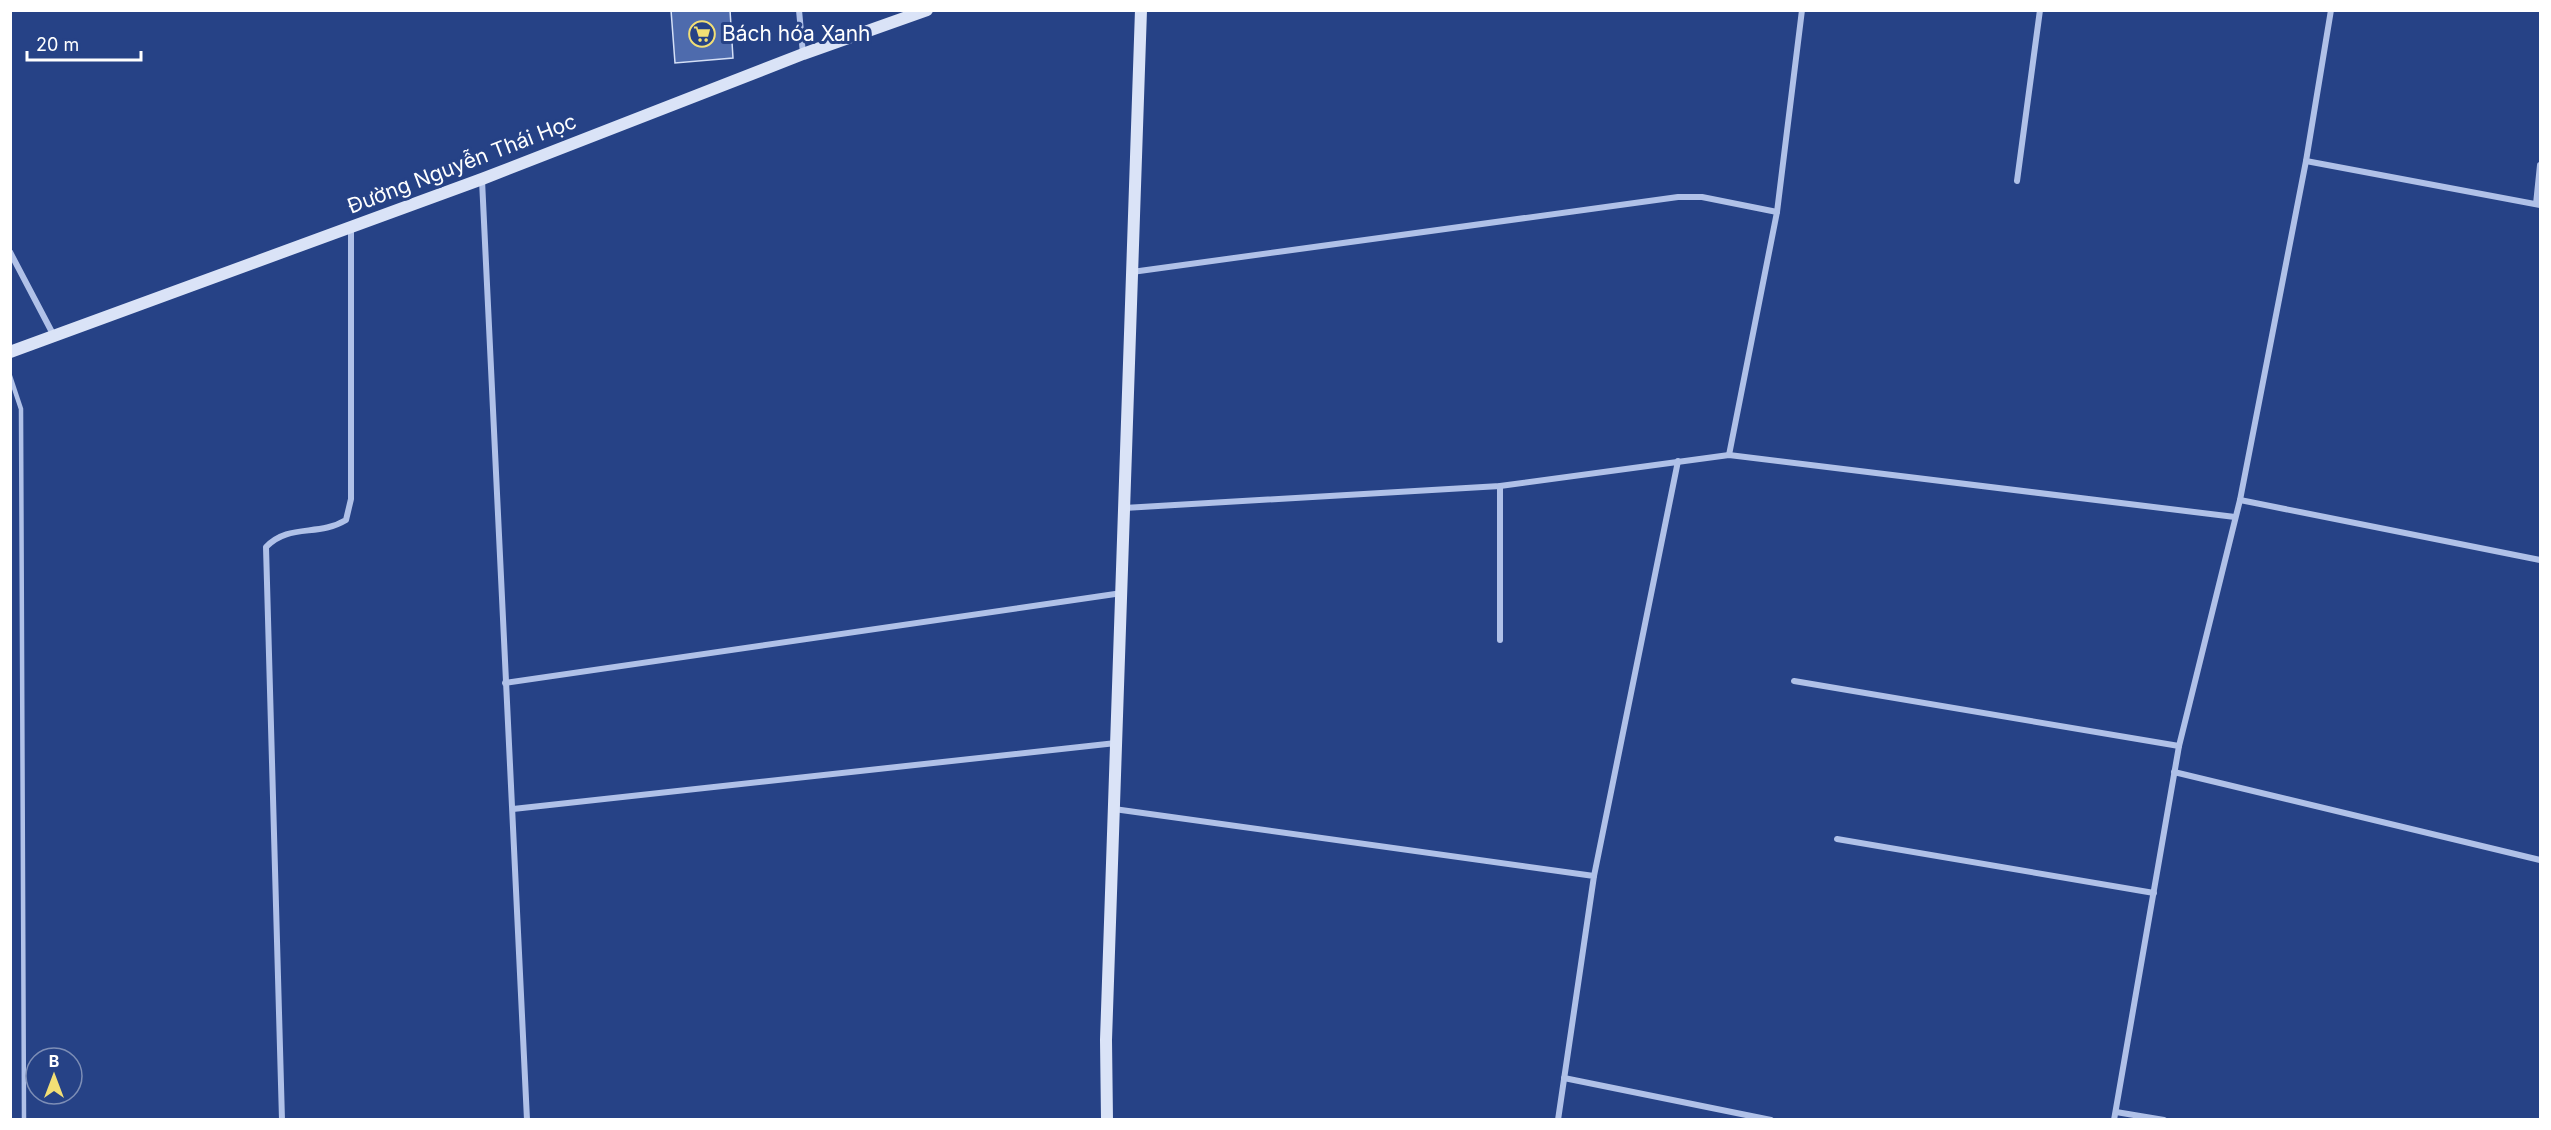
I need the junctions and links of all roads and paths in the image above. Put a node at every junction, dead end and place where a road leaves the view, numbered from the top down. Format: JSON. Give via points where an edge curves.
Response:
{"nodes":[{"id":1,"x":799,"y":10,"type":"edge"},
{"id":2,"x":927,"y":10,"type":"edge"},
{"id":3,"x":1141,"y":10,"type":"edge"},
{"id":4,"x":1802,"y":10,"type":"edge"},
{"id":5,"x":2040,"y":10,"type":"edge"},
{"id":6,"x":2331,"y":10,"type":"edge"},
{"id":7,"x":803,"y":54,"type":"junction"},
{"id":8,"x":2306,"y":161,"type":"junction"},
{"id":9,"x":2541,"y":165,"type":"edge"},
{"id":10,"x":482,"y":179,"type":"junction"},
{"id":11,"x":2017,"y":182,"type":"dead end"},
{"id":12,"x":2538,"y":205,"type":"edge"},
{"id":13,"x":1777,"y":212,"type":"junction"},
{"id":14,"x":351,"y":227,"type":"junction"},
{"id":15,"x":10,"y":252,"type":"edge"},
{"id":16,"x":1132,"y":272,"type":"junction"},
{"id":17,"x":55,"y":336,"type":"junction"},
{"id":18,"x":10,"y":352,"type":"edge"},
{"id":19,"x":10,"y":376,"type":"edge"},
{"id":20,"x":1729,"y":455,"type":"junction"},
{"id":21,"x":1678,"y":461,"type":"junction"},
{"id":22,"x":1500,"y":486,"type":"junction"},
{"id":23,"x":2240,"y":500,"type":"junction"},
{"id":24,"x":1124,"y":508,"type":"junction"},
{"id":25,"x":2235,"y":517,"type":"junction"},
{"id":26,"x":2541,"y":560,"type":"edge"},
{"id":27,"x":1122,"y":593,"type":"junction"},
{"id":28,"x":1500,"y":640,"type":"dead end"},
{"id":29,"x":1794,"y":681,"type":"dead end"},
{"id":30,"x":505,"y":683,"type":"junction"},
{"id":31,"x":1116,"y":743,"type":"junction"},
{"id":32,"x":2179,"y":746,"type":"junction"},
{"id":33,"x":2174,"y":772,"type":"junction"},
{"id":34,"x":513,"y":809,"type":"junction"},
{"id":35,"x":1114,"y":809,"type":"junction"},
{"id":36,"x":1837,"y":839,"type":"dead end"},
{"id":37,"x":2541,"y":861,"type":"edge"},
{"id":38,"x":1594,"y":876,"type":"junction"},
{"id":39,"x":2154,"y":892,"type":"junction"},
{"id":40,"x":1564,"y":1078,"type":"junction"},
{"id":41,"x":2116,"y":1112,"type":"junction"},
{"id":42,"x":24,"y":1119,"type":"edge"},
{"id":43,"x":282,"y":1119,"type":"edge"},
{"id":44,"x":527,"y":1119,"type":"edge"},
{"id":45,"x":1107,"y":1119,"type":"edge"},
{"id":46,"x":1558,"y":1119,"type":"edge"},
{"id":47,"x":1771,"y":1119,"type":"edge"},
{"id":48,"x":2114,"y":1119,"type":"edge"},
{"id":49,"x":2164,"y":1119,"type":"edge"}],
"edges":[{"from":1,"to":7,"type":"street"},
{"from":2,"to":7,"type":"street","name":"Đường Nguyễn Thái Học"},
{"from":3,"to":16,"type":"street"},
{"from":4,"to":13,"type":"street"},
{"from":5,"to":11,"type":"street"},
{"from":6,"to":8,"type":"street"},
{"from":7,"to":10,"type":"street","name":"Đường Nguyễn Thái Học"},
{"from":8,"to":12,"type":"street"},
{"from":8,"to":23,"type":"street"},
{"from":9,"to":12,"type":"street"},
{"from":10,"to":14,"type":"street","name":"Đường Nguyễn Thái Học"},
{"from":10,"to":30,"type":"street"},
{"from":13,"to":16,"type":"street","via":[[1678,196]]},
{"from":13,"to":20,"type":"street"},
{"from":14,"to":17,"type":"street","name":"Đường Nguyễn Thái Học"},
{"from":14,"to":43,"type":"street","via":[[351,500],[346,520],[336,526],[277,535],[266,547]]},
{"from":15,"to":17,"type":"street"},
{"from":16,"to":24,"type":"street"},
{"from":17,"to":18,"type":"street","name":"Đường Nguyễn Thái Học"},
{"from":19,"to":42,"type":"lane","via":[[21,410]]},
{"from":20,"to":21,"type":"street"},
{"from":20,"to":25,"type":"street"},
{"from":21,"to":22,"type":"street"},
{"from":21,"to":38,"type":"street"},
{"from":22,"to":24,"type":"street"},
{"from":22,"to":28,"type":"street"},
{"from":23,"to":25,"type":"street"},
{"from":23,"to":26,"type":"street"},
{"from":24,"to":27,"type":"street"},
{"from":25,"to":32,"type":"street"},
{"from":27,"to":30,"type":"street"},
{"from":27,"to":31,"type":"street"},
{"from":29,"to":32,"type":"street"},
{"from":30,"to":34,"type":"street"},
{"from":31,"to":34,"type":"street"},
{"from":31,"to":35,"type":"street"},
{"from":32,"to":33,"type":"street"},
{"from":33,"to":37,"type":"street"},
{"from":33,"to":39,"type":"street"},
{"from":34,"to":44,"type":"street"},
{"from":35,"to":38,"type":"street"},
{"from":35,"to":45,"type":"street"},
{"from":36,"to":39,"type":"street"},
{"from":38,"to":40,"type":"street"},
{"from":39,"to":41,"type":"street"},
{"from":40,"to":46,"type":"street"},
{"from":40,"to":47,"type":"street"},
{"from":41,"to":48,"type":"street"},
{"from":41,"to":49,"type":"street"}]}
